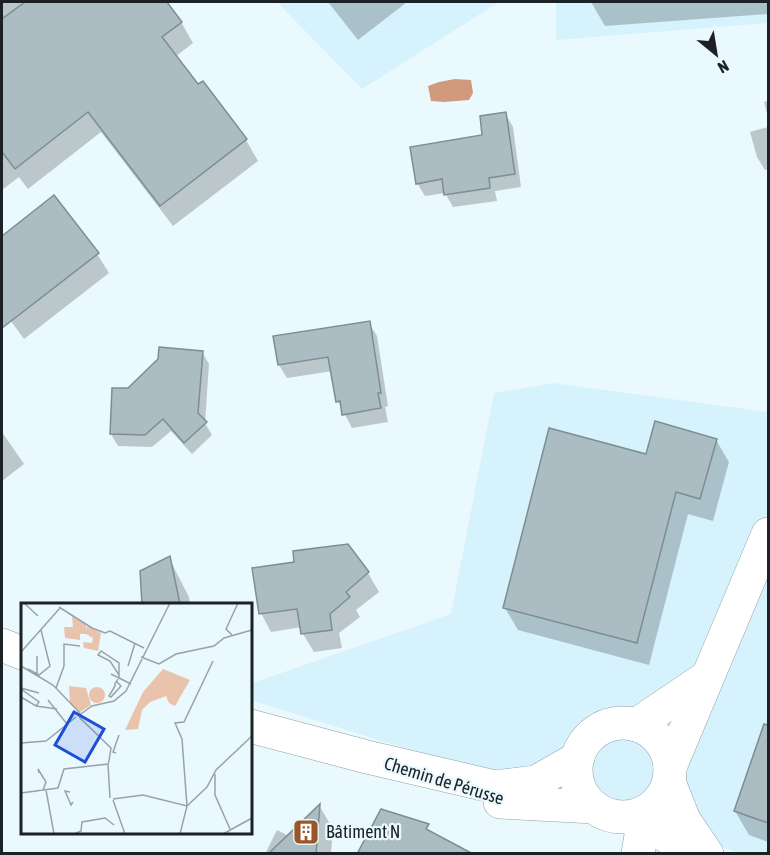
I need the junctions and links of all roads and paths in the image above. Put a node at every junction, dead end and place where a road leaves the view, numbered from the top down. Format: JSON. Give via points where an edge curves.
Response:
{"nodes":[{"id":1,"x":768,"y":534,"type":"edge"},
{"id":2,"x":2,"y":645,"type":"edge"},
{"id":3,"x":21,"y":653,"type":"edge"},
{"id":4,"x":707,"y":677,"type":"junction"},
{"id":5,"x":636,"y":724,"type":"junction"},
{"id":6,"x":252,"y":727,"type":"edge"},
{"id":7,"x":367,"y":757,"type":"junction"},
{"id":8,"x":578,"y":758,"type":"junction"},
{"id":9,"x":670,"y":775,"type":"junction"},
{"id":10,"x":623,"y":812,"type":"junction"},
{"id":11,"x":622,"y":854,"type":"edge"},
{"id":12,"x":638,"y":854,"type":"edge"},
{"id":13,"x":692,"y":854,"type":"edge"},
{"id":14,"x":707,"y":854,"type":"edge"}],
"edges":[{"from":1,"to":4,"type":"street"},
{"from":2,"to":3,"type":"street"},
{"from":4,"to":5,"type":"street"},
{"from":4,"to":9,"type":"street"},
{"from":5,"to":8,"type":"street","via":[[607,726],[584,744]]},
{"from":5,"to":9,"type":"street","via":[[660,740],[667,753]]},
{"from":6,"to":7,"type":"street","name":"Chemin de Pérusse"},
{"from":7,"to":8,"type":"street","name":"Chemin de Pérusse","via":[[495,787],[536,782]]},
{"from":7,"to":10,"type":"street","name":"Chemin de Pérusse","via":[[499,802]]},
{"from":8,"to":10,"type":"street","via":[[580,790]]},
{"from":9,"to":10,"type":"street","via":[[657,803]]},
{"from":9,"to":14,"type":"street","via":[[684,820]]},
{"from":10,"to":11,"type":"street"},
{"from":10,"to":12,"type":"street","via":[[641,835]]},
{"from":10,"to":13,"type":"street"}]}
